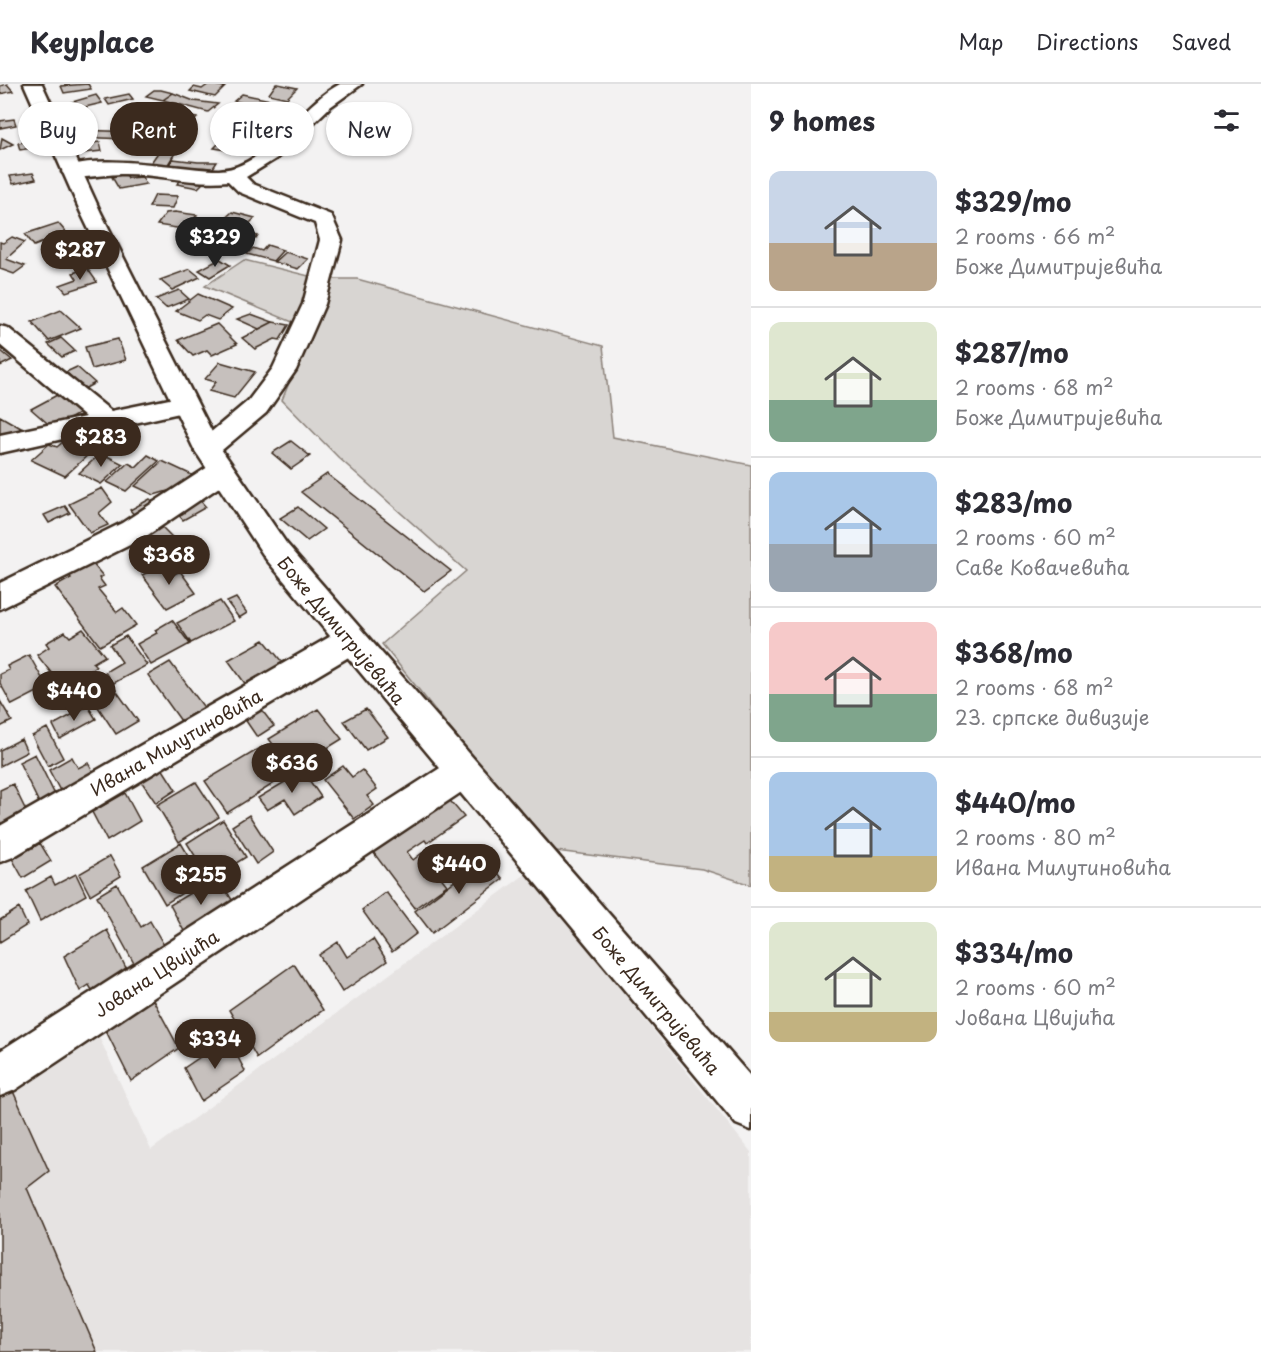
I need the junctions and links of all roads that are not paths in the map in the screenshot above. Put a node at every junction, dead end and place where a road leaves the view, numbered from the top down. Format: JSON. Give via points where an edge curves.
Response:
{"nodes":[{"id":1,"x":33,"y":84,"type":"edge"},
{"id":2,"x":353,"y":84,"type":"edge"},
{"id":3,"x":72,"y":172,"type":"junction"},
{"id":4,"x":235,"y":174,"type":"junction"},
{"id":5,"x":0,"y":333,"type":"edge"},
{"id":6,"x":184,"y":404,"type":"junction"},
{"id":7,"x":105,"y":420,"type":"junction"},
{"id":8,"x":0,"y":444,"type":"edge"},
{"id":9,"x":214,"y":460,"type":"junction"},
{"id":10,"x":0,"y":597,"type":"edge"},
{"id":11,"x":351,"y":640,"type":"junction"},
{"id":12,"x":463,"y":772,"type":"junction"},
{"id":13,"x":0,"y":845,"type":"edge"},
{"id":14,"x":0,"y":1075,"type":"edge"},
{"id":15,"x":751,"y":1110,"type":"edge"}],
"edges":[{"from":1,"to":3,"type":"street","name":"Боже Димитријевића"},
{"from":2,"to":4,"type":"street","via":[[322,103],[261,160]]},
{"from":3,"to":4,"type":"street","via":[[137,168]]},
{"from":3,"to":6,"type":"street","name":"Боже Димитријевића"},
{"from":4,"to":9,"type":"street","via":[[246,188],[324,219],[331,240],[314,304],[284,370],[257,407],[234,429]]},
{"from":5,"to":7,"type":"street"},
{"from":6,"to":7,"type":"street"},
{"from":6,"to":9,"type":"street","name":"Боже Димитријевића"},
{"from":7,"to":8,"type":"street"},
{"from":9,"to":10,"type":"street","via":[[123,536]]},
{"from":9,"to":11,"type":"street","name":"Боже Димитријевића","via":[[276,551]]},
{"from":11,"to":12,"type":"street","name":"Боже Димитријевића"},
{"from":11,"to":13,"type":"street","name":"Ивана Милутиновића"},
{"from":12,"to":14,"type":"street","name":"Јована Цвијића"},
{"from":12,"to":15,"type":"street","name":"Боже Димитријевића"}]}
